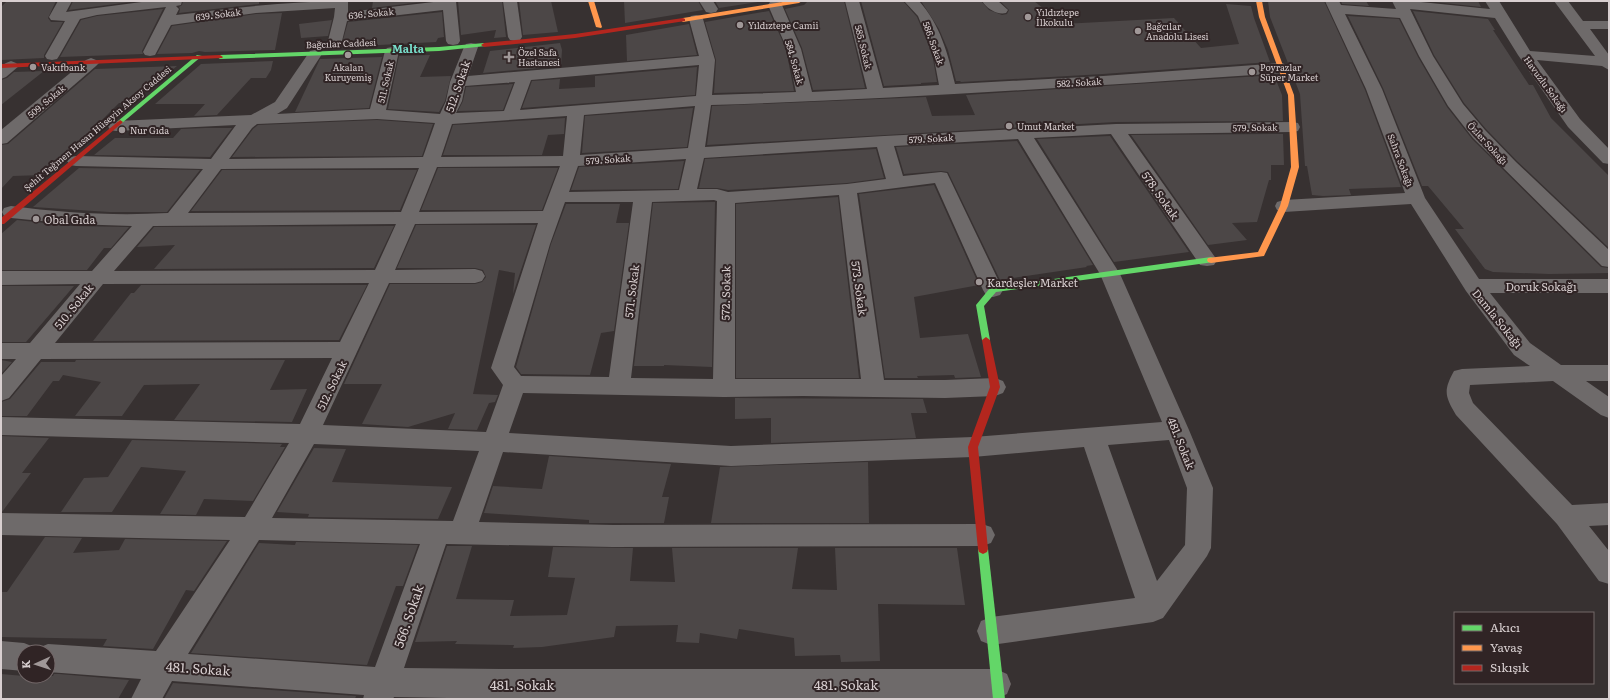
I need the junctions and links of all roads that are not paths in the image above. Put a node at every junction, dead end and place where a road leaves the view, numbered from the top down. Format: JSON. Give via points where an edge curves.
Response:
{"nodes":[{"id":1,"x":65,"y":1,"type":"edge"},
{"id":2,"x":510,"y":1,"type":"edge"},
{"id":3,"x":591,"y":1,"type":"edge"},
{"id":4,"x":756,"y":1,"type":"edge"},
{"id":5,"x":799,"y":1,"type":"edge"},
{"id":6,"x":852,"y":1,"type":"edge"},
{"id":7,"x":911,"y":1,"type":"edge"},
{"id":8,"x":989,"y":1,"type":"edge"},
{"id":9,"x":1259,"y":1,"type":"edge"},
{"id":10,"x":1492,"y":1,"type":"edge"},
{"id":11,"x":1561,"y":1,"type":"edge"},
{"id":12,"x":176,"y":2,"type":"edge"},
{"id":13,"x":449,"y":3,"type":"edge"},
{"id":14,"x":413,"y":5,"type":"edge"},
{"id":15,"x":708,"y":5,"type":"edge"},
{"id":16,"x":775,"y":5,"type":"junction"},
{"id":17,"x":1334,"y":5,"type":"edge"},
{"id":18,"x":100,"y":6,"type":"edge"},
{"id":19,"x":1402,"y":6,"type":"edge"},
{"id":20,"x":341,"y":7,"type":"edge"},
{"id":21,"x":1000,"y":10,"type":"dead end"},
{"id":22,"x":1500,"y":14,"type":"junction"},
{"id":23,"x":75,"y":16,"type":"junction"},
{"id":24,"x":696,"y":19,"type":"junction"},
{"id":25,"x":166,"y":21,"type":"junction"},
{"id":26,"x":1578,"y":25,"type":"junction"},
{"id":27,"x":1609,"y":25,"type":"edge"},
{"id":28,"x":599,"y":27,"type":"junction"},
{"id":29,"x":515,"y":37,"type":"junction"},
{"id":30,"x":462,"y":44,"type":"junction"},
{"id":31,"x":334,"y":45,"type":"junction"},
{"id":32,"x":206,"y":50,"type":"junction"},
{"id":33,"x":392,"y":51,"type":"junction"},
{"id":34,"x":150,"y":52,"type":"junction"},
{"id":35,"x":315,"y":54,"type":"junction"},
{"id":36,"x":1524,"y":55,"type":"junction"},
{"id":37,"x":52,"y":56,"type":"junction"},
{"id":38,"x":196,"y":59,"type":"junction"},
{"id":39,"x":707,"y":60,"type":"junction"},
{"id":40,"x":91,"y":63,"type":"junction"},
{"id":41,"x":1608,"y":64,"type":"edge"},
{"id":42,"x":4,"y":66,"type":"edge"},
{"id":43,"x":1282,"y":68,"type":"junction"},
{"id":44,"x":525,"y":76,"type":"junction"},
{"id":45,"x":458,"y":82,"type":"junction"},
{"id":46,"x":948,"y":89,"type":"junction"},
{"id":47,"x":876,"y":92,"type":"junction"},
{"id":48,"x":805,"y":97,"type":"junction"},
{"id":49,"x":704,"y":100,"type":"junction"},
{"id":50,"x":576,"y":111,"type":"junction"},
{"id":51,"x":377,"y":114,"type":"junction"},
{"id":52,"x":510,"y":115,"type":"junction"},
{"id":53,"x":445,"y":119,"type":"junction"},
{"id":54,"x":252,"y":120,"type":"junction"},
{"id":55,"x":116,"y":126,"type":"junction"},
{"id":56,"x":1292,"y":126,"type":"junction"},
{"id":57,"x":1116,"y":129,"type":"junction"},
{"id":58,"x":1023,"y":134,"type":"junction"},
{"id":59,"x":1,"y":139,"type":"edge"},
{"id":60,"x":884,"y":141,"type":"junction"},
{"id":61,"x":696,"y":153,"type":"junction"},
{"id":62,"x":1609,"y":159,"type":"edge"},
{"id":63,"x":76,"y":160,"type":"junction"},
{"id":64,"x":571,"y":161,"type":"junction"},
{"id":65,"x":430,"y":163,"type":"junction"},
{"id":66,"x":216,"y":164,"type":"junction"},
{"id":67,"x":896,"y":182,"type":"junction"},
{"id":68,"x":846,"y":189,"type":"junction"},
{"id":69,"x":687,"y":194,"type":"junction"},
{"id":70,"x":558,"y":197,"type":"junction"},
{"id":71,"x":643,"y":197,"type":"junction"},
{"id":72,"x":726,"y":198,"type":"junction"},
{"id":73,"x":1416,"y":198,"type":"junction"},
{"id":74,"x":1284,"y":206,"type":"junction"},
{"id":75,"x":6,"y":217,"type":"edge"},
{"id":76,"x":551,"y":217,"type":"junction"},
{"id":77,"x":174,"y":219,"type":"junction"},
{"id":78,"x":407,"y":219,"type":"junction"},
{"id":79,"x":147,"y":221,"type":"junction"},
{"id":80,"x":1207,"y":260,"type":"junction"},
{"id":81,"x":1609,"y":261,"type":"edge"},
{"id":82,"x":1110,"y":274,"type":"junction"},
{"id":83,"x":475,"y":276,"type":"dead end"},
{"id":84,"x":382,"y":277,"type":"junction"},
{"id":85,"x":1,"y":278,"type":"edge"},
{"id":86,"x":96,"y":279,"type":"junction"},
{"id":87,"x":1472,"y":286,"type":"junction"},
{"id":88,"x":1609,"y":286,"type":"edge"},
{"id":89,"x":993,"y":290,"type":"junction"},
{"id":90,"x":348,"y":350,"type":"junction"},
{"id":91,"x":1,"y":351,"type":"edge"},
{"id":92,"x":36,"y":351,"type":"junction"},
{"id":93,"x":1556,"y":372,"type":"junction"},
{"id":94,"x":1609,"y":373,"type":"edge"},
{"id":95,"x":515,"y":384,"type":"junction"},
{"id":96,"x":619,"y":385,"type":"junction"},
{"id":97,"x":995,"y":387,"type":"junction"},
{"id":98,"x":724,"y":388,"type":"junction"},
{"id":99,"x":874,"y":388,"type":"junction"},
{"id":100,"x":1,"y":392,"type":"edge"},
{"id":101,"x":1609,"y":408,"type":"edge"},
{"id":102,"x":1,"y":426,"type":"edge"},
{"id":103,"x":1177,"y":430,"type":"junction"},
{"id":104,"x":307,"y":434,"type":"junction"},
{"id":105,"x":1093,"y":437,"type":"junction"},
{"id":106,"x":494,"y":442,"type":"junction"},
{"id":107,"x":973,"y":447,"type":"junction"},
{"id":108,"x":1609,"y":514,"type":"edge"},
{"id":109,"x":1566,"y":516,"type":"junction"},
{"id":110,"x":1,"y":524,"type":"edge"},
{"id":111,"x":252,"y":529,"type":"junction"},
{"id":112,"x":450,"y":533,"type":"junction"},
{"id":113,"x":982,"y":535,"type":"junction"},
{"id":114,"x":1609,"y":572,"type":"edge"},
{"id":115,"x":1153,"y":609,"type":"junction"},
{"id":116,"x":991,"y":631,"type":"junction"},
{"id":117,"x":1,"y":655,"type":"edge"},
{"id":118,"x":16,"y":656,"type":"edge"},
{"id":119,"x":56,"y":659,"type":"edge"},
{"id":120,"x":164,"y":666,"type":"junction"},
{"id":121,"x":382,"y":690,"type":"edge"},
{"id":122,"x":998,"y":691,"type":"edge"},
{"id":123,"x":146,"y":699,"type":"edge"}],
"edges":[{"from":1,"to":23,"type":"street","via":[[56,16]]},
{"from":2,"to":29,"type":"street"},
{"from":3,"to":28,"type":"main road"},
{"from":4,"to":15,"type":"main road","name":"Bağcılar Caddesi"},
{"from":5,"to":16,"type":"main road","name":"Bağcılar Caddesi"},
{"from":6,"to":47,"type":"street","name":"585. Sokak"},
{"from":7,"to":46,"type":"street","name":"586. Sokak","via":[[924,15],[940,53]]},
{"from":8,"to":21,"type":"street"},
{"from":9,"to":43,"type":"main road","via":[[1262,17]]},
{"from":10,"to":22,"type":"street","name":"Havuzlu Sokağı"},
{"from":11,"to":26,"type":"street"},
{"from":12,"to":18,"type":"street"},
{"from":12,"to":25,"type":"street"},
{"from":13,"to":14,"type":"street","name":"636. Sokak"},
{"from":13,"to":30,"type":"street"},
{"from":14,"to":20,"type":"street","name":"636. Sokak"},
{"from":15,"to":28,"type":"main road","name":"Bağcılar Caddesi"},
{"from":16,"to":24,"type":"main road","name":"Bağcılar Caddesi"},
{"from":16,"to":48,"type":"street","name":"584. Sokak","via":[[794,49]]},
{"from":17,"to":19,"type":"street"},
{"from":17,"to":73,"type":"street","name":"Sahra Sokağı","via":[[1374,89]]},
{"from":18,"to":23,"type":"street"},
{"from":19,"to":22,"type":"street"},
{"from":19,"to":81,"type":"street","name":"Özler Sokağı","via":[[1426,56],[1456,106],[1510,166]]},
{"from":20,"to":25,"type":"street","name":"639. Sokak","via":[[256,9]]},
{"from":20,"to":31,"type":"street"},
{"from":22,"to":36,"type":"street","name":"Havuzlu Sokağı"},
{"from":23,"to":37,"type":"street"},
{"from":24,"to":30,"type":"main road","name":"Bağcılar Caddesi","via":[[506,45]]},
{"from":24,"to":39,"type":"street"},
{"from":25,"to":34,"type":"street"},
{"from":26,"to":27,"type":"street"},
{"from":26,"to":41,"type":"street"},
{"from":28,"to":29,"type":"main road","name":"Bağcılar Caddesi"},
{"from":29,"to":30,"type":"main road","name":"Bağcılar Caddesi"},
{"from":30,"to":31,"type":"main road","name":"Bağcılar Caddesi"},
{"from":30,"to":33,"type":"main road","name":"Bağcılar Caddesi"},
{"from":30,"to":45,"type":"street","name":"512. Sokak"},
{"from":31,"to":32,"type":"main road","name":"Bağcılar Caddesi"},
{"from":32,"to":34,"type":"main road","name":"Bağcılar Caddesi"},
{"from":32,"to":38,"type":"main road","name":"Şehit Teğmen Hasan Hüseyin Aksoy Caddesi"},
{"from":33,"to":35,"type":"main road","name":"Bağcılar Caddesi"},
{"from":33,"to":51,"type":"street","name":"511. Sokak"},
{"from":34,"to":37,"type":"main road","name":"Bağcılar Caddesi"},
{"from":35,"to":38,"type":"main road","name":"Bağcılar Caddesi"},
{"from":35,"to":54,"type":"street","via":[[281,105]]},
{"from":36,"to":41,"type":"street"},
{"from":36,"to":62,"type":"street","name":"Havuzlu Sokağı","via":[[1574,123]]},
{"from":37,"to":42,"type":"main road","name":"Bağcılar Caddesi"},
{"from":38,"to":40,"type":"main road","name":"Bağcılar Caddesi"},
{"from":38,"to":55,"type":"main road","name":"Şehit Teğmen Hasan Hüseyin Aksoy Caddesi"},
{"from":39,"to":44,"type":"street"},
{"from":39,"to":49,"type":"street"},
{"from":40,"to":42,"type":"main road","name":"Bağcılar Caddesi"},
{"from":40,"to":59,"type":"street","name":"509. Sokak"},
{"from":43,"to":46,"type":"street","name":"582. Sokak"},
{"from":43,"to":56,"type":"main road","via":[[1291,95]]},
{"from":44,"to":45,"type":"street"},
{"from":44,"to":52,"type":"street"},
{"from":45,"to":53,"type":"street","name":"512. Sokak","via":[[454,101]]},
{"from":46,"to":47,"type":"street","name":"582. Sokak"},
{"from":47,"to":48,"type":"street","name":"582. Sokak"},
{"from":48,"to":49,"type":"street","name":"582. Sokak"},
{"from":49,"to":50,"type":"street","name":"582. Sokak"},
{"from":49,"to":61,"type":"street"},
{"from":50,"to":52,"type":"street","name":"582. Sokak"},
{"from":50,"to":64,"type":"street"},
{"from":51,"to":53,"type":"street","name":"582. Sokak"},
{"from":51,"to":54,"type":"street","name":"582. Sokak"},
{"from":52,"to":53,"type":"street","name":"582. Sokak"},
{"from":53,"to":65,"type":"street","name":"512. Sokak"},
{"from":54,"to":55,"type":"street","name":"582. Sokak"},
{"from":54,"to":66,"type":"street","via":[[246,124]]},
{"from":55,"to":63,"type":"main road","name":"Şehit Teğmen Hasan Hüseyin Aksoy Caddesi"},
{"from":56,"to":57,"type":"street","name":"579. Sokak"},
{"from":56,"to":74,"type":"main road","via":[[1295,167]]},
{"from":57,"to":58,"type":"street","name":"579. Sokak"},
{"from":57,"to":80,"type":"street","name":"578. Sokak"},
{"from":58,"to":60,"type":"street","name":"579. Sokak"},
{"from":58,"to":82,"type":"street","name":"481. Sokak"},
{"from":60,"to":61,"type":"street","name":"579. Sokak"},
{"from":60,"to":67,"type":"street"},
{"from":61,"to":64,"type":"street","name":"579. Sokak"},
{"from":61,"to":69,"type":"street"},
{"from":63,"to":66,"type":"street","name":"579. Sokak"},
{"from":63,"to":75,"type":"main road","name":"Şehit Teğmen Hasan Hüseyin Aksoy Caddesi"},
{"from":64,"to":65,"type":"street","name":"579. Sokak"},
{"from":64,"to":70,"type":"street"},
{"from":65,"to":66,"type":"street","name":"579. Sokak"},
{"from":65,"to":78,"type":"street","name":"512. Sokak"},
{"from":66,"to":77,"type":"street"},
{"from":67,"to":68,"type":"street"},
{"from":67,"to":89,"type":"street","via":[[941,178]]},
{"from":68,"to":72,"type":"street"},
{"from":68,"to":99,"type":"street","name":"573. Sokak"},
{"from":69,"to":71,"type":"street"},
{"from":69,"to":72,"type":"street","via":[[717,194]]},
{"from":70,"to":71,"type":"street"},
{"from":70,"to":76,"type":"street"},
{"from":71,"to":96,"type":"street","name":"571. Sokak"},
{"from":72,"to":98,"type":"street","name":"572. Sokak"},
{"from":73,"to":74,"type":"street","name":"Sahra Sokağı"},
{"from":73,"to":87,"type":"street","name":"Damla Sokağı"},
{"from":74,"to":80,"type":"main road","via":[[1261,254]]},
{"from":75,"to":79,"type":"street"},
{"from":76,"to":78,"type":"street"},
{"from":76,"to":95,"type":"street","via":[[540,244],[502,368]]},
{"from":77,"to":78,"type":"street"},
{"from":77,"to":79,"type":"street"},
{"from":78,"to":84,"type":"street","name":"512. Sokak"},
{"from":79,"to":86,"type":"street","name":"510. Sokak"},
{"from":80,"to":82,"type":"main road"},
{"from":82,"to":89,"type":"main road"},
{"from":82,"to":103,"type":"street","name":"481. Sokak"},
{"from":83,"to":84,"type":"street"},
{"from":84,"to":86,"type":"street"},
{"from":84,"to":90,"type":"street","name":"512. Sokak"},
{"from":85,"to":86,"type":"street"},
{"from":86,"to":92,"type":"street","name":"510. Sokak"},
{"from":87,"to":88,"type":"street","name":"Doruk Sokağı"},
{"from":87,"to":93,"type":"street","name":"Damla Sokağı","via":[[1522,349]]},
{"from":89,"to":97,"type":"main road","via":[[980,305]]},
{"from":90,"to":92,"type":"street"},
{"from":90,"to":104,"type":"street","name":"512. Sokak"},
{"from":91,"to":92,"type":"street"},
{"from":92,"to":100,"type":"street","name":"510. Sokak"},
{"from":93,"to":94,"type":"street"},
{"from":93,"to":101,"type":"street","name":"Damla Sokağı"},
{"from":93,"to":109,"type":"street","via":[[1462,377],[1457,387],[1464,409]]},
{"from":95,"to":96,"type":"street"},
{"from":95,"to":106,"type":"street","name":"566. Sokak"},
{"from":96,"to":98,"type":"street"},
{"from":97,"to":99,"type":"street"},
{"from":97,"to":107,"type":"main road"},
{"from":98,"to":99,"type":"street"},
{"from":102,"to":104,"type":"street"},
{"from":103,"to":105,"type":"street"},
{"from":103,"to":115,"type":"street","name":"481. Sokak","via":[[1200,488],[1198,548]]},
{"from":104,"to":106,"type":"street"},
{"from":104,"to":111,"type":"street","name":"512. Sokak"},
{"from":105,"to":107,"type":"street"},
{"from":105,"to":115,"type":"street"},
{"from":106,"to":107,"type":"street","via":[[731,456]]},
{"from":106,"to":112,"type":"street","name":"566. Sokak"},
{"from":107,"to":113,"type":"main road"},
{"from":108,"to":109,"type":"street"},
{"from":109,"to":114,"type":"street"},
{"from":110,"to":111,"type":"street"},
{"from":111,"to":112,"type":"street"},
{"from":111,"to":120,"type":"street","name":"512. Sokak"},
{"from":112,"to":113,"type":"street","via":[[613,536]]},
{"from":112,"to":121,"type":"street","name":"566. Sokak"},
{"from":113,"to":116,"type":"main road"},
{"from":115,"to":116,"type":"street"},
{"from":116,"to":122,"type":"main road"},
{"from":117,"to":118,"type":"street"},
{"from":119,"to":120,"type":"street","name":"481. Sokak"},
{"from":120,"to":121,"type":"street","name":"481. Sokak"},
{"from":120,"to":123,"type":"street","name":"512. Sokak"},
{"from":121,"to":122,"type":"street","name":"481. Sokak","via":[[501,684]]}]}
